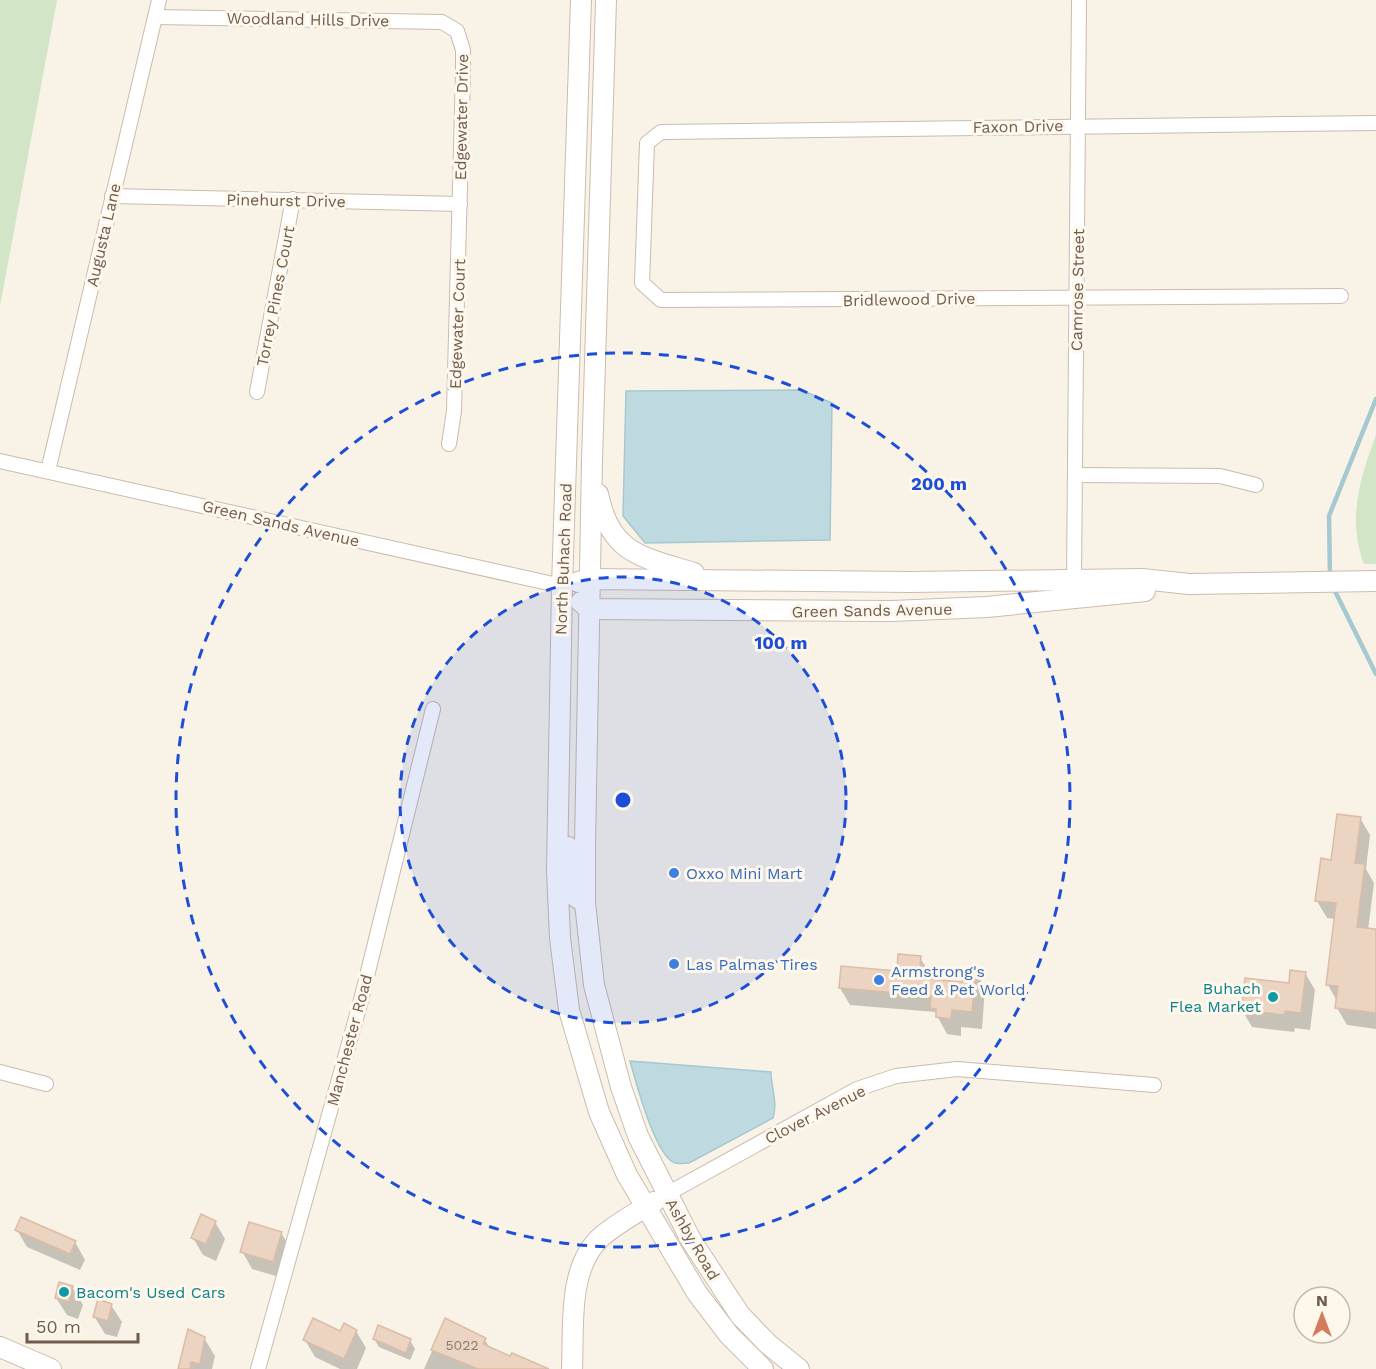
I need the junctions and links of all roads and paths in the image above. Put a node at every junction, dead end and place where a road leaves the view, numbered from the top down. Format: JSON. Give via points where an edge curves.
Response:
{"nodes":[{"id":1,"x":159,"y":0,"type":"edge"},
{"id":2,"x":581,"y":0,"type":"edge"},
{"id":3,"x":606,"y":0,"type":"edge"},
{"id":4,"x":1079,"y":0,"type":"edge"},
{"id":5,"x":155,"y":17,"type":"junction"},
{"id":6,"x":458,"y":31,"type":"joint"},
{"id":7,"x":1376,"y":123,"type":"edge"},
{"id":8,"x":1078,"y":126,"type":"junction"},
{"id":9,"x":661,"y":132,"type":"joint"},
{"id":10,"x":112,"y":196,"type":"junction"},
{"id":11,"x":293,"y":199,"type":"junction"},
{"id":12,"x":460,"y":204,"type":"junction"},
{"id":13,"x":1341,"y":296,"type":"dead end"},
{"id":14,"x":1077,"y":297,"type":"junction"},
{"id":15,"x":257,"y":392,"type":"dead end"},
{"id":16,"x":449,"y":444,"type":"dead end"},
{"id":17,"x":0,"y":461,"type":"edge"},
{"id":18,"x":592,"y":461,"type":"junction"},
{"id":19,"x":48,"y":471,"type":"junction"},
{"id":20,"x":1075,"y":475,"type":"junction"},
{"id":21,"x":1256,"y":485,"type":"dead end"},
{"id":22,"x":590,"y":579,"type":"junction"},
{"id":23,"x":713,"y":579,"type":"junction"},
{"id":24,"x":1074,"y":580,"type":"junction"},
{"id":25,"x":1373,"y":581,"type":"edge"},
{"id":26,"x":1189,"y":584,"type":"junction"},
{"id":27,"x":562,"y":586,"type":"junction"},
{"id":28,"x":589,"y":609,"type":"junction"},
{"id":29,"x":433,"y":709,"type":"dead end"},
{"id":30,"x":557,"y":830,"type":"junction"},
{"id":31,"x":585,"y":903,"type":"junction"},
{"id":32,"x":0,"y":1072,"type":"edge"},
{"id":33,"x":46,"y":1084,"type":"dead end"},
{"id":34,"x":1154,"y":1085,"type":"dead end"},
{"id":35,"x":621,"y":1087,"type":"joint"},
{"id":36,"x":599,"y":1112,"type":"joint"},
{"id":37,"x":667,"y":1194,"type":"junction"},
{"id":38,"x":644,"y":1208,"type":"junction"},
{"id":39,"x":768,"y":1344,"type":"junction"},
{"id":40,"x":0,"y":1347,"type":"edge"},
{"id":41,"x":758,"y":1365,"type":"edge"},
{"id":42,"x":51,"y":1369,"type":"edge"},
{"id":43,"x":258,"y":1369,"type":"edge"},
{"id":44,"x":572,"y":1369,"type":"edge"},
{"id":45,"x":799,"y":1369,"type":"edge"}],
"edges":[{"from":1,"to":5,"type":"street","name":"Augusta Lane"},
{"from":2,"to":27,"type":"main road","name":"North Buhach Road"},
{"from":3,"to":18,"type":"main road","name":"North Buhach Road"},
{"from":4,"to":8,"type":"street","name":"Camrose Street"},
{"from":5,"to":6,"type":"street","name":"Woodland Hills Drive","via":[[442,22]]},
{"from":5,"to":10,"type":"street","name":"Augusta Lane"},
{"from":6,"to":12,"type":"street","name":"Edgewater Drive","via":[[463,50]]},
{"from":7,"to":8,"type":"street","name":"Faxon Drive"},
{"from":8,"to":9,"type":"street","name":"Faxon Drive"},
{"from":8,"to":14,"type":"street","name":"Camrose Street"},
{"from":9,"to":14,"type":"street","name":"Bridlewood Drive","via":[[647,143],[642,283],[661,300]]},
{"from":10,"to":11,"type":"street","name":"Pinehurst Drive"},
{"from":10,"to":19,"type":"street","name":"Augusta Lane"},
{"from":11,"to":12,"type":"street","name":"Pinehurst Drive"},
{"from":11,"to":15,"type":"street","name":"Torrey Pines Court"},
{"from":12,"to":16,"type":"street","name":"Edgewater Court","via":[[454,411]]},
{"from":13,"to":14,"type":"street","name":"Bridlewood Drive"},
{"from":14,"to":20,"type":"street","name":"Camrose Street"},
{"from":17,"to":19,"type":"street","name":"Green Sands Avenue"},
{"from":18,"to":22,"type":"main road","name":"North Buhach Road"},
{"from":18,"to":23,"type":"main road","via":[[606,523],[623,547],[642,557]]},
{"from":19,"to":27,"type":"street","name":"Green Sands Avenue"},
{"from":20,"to":21,"type":"street","via":[[1220,476]]},
{"from":20,"to":24,"type":"street","name":"Camrose Street"},
{"from":22,"to":23,"type":"main road","name":"Green Sands Avenue"},
{"from":22,"to":27,"type":"main road","name":"Green Sands Avenue"},
{"from":22,"to":28,"type":"main road","name":"North Buhach Road"},
{"from":23,"to":24,"type":"main road","name":"Green Sands Avenue"},
{"from":24,"to":26,"type":"main road","name":"Green Sands Avenue","via":[[1142,579]]},
{"from":25,"to":26,"type":"main road","name":"Green Sands Avenue"},
{"from":26,"to":28,"type":"main road","name":"Green Sands Avenue","via":[[987,607],[892,611]]},
{"from":27,"to":28,"type":"main road","name":"Green Sands Avenue"},
{"from":27,"to":30,"type":"main road","name":"North Buhach Road"},
{"from":28,"to":31,"type":"main road","name":"North Buhach Road"},
{"from":29,"to":43,"type":"street","name":"Manchester Road","via":[[360,1004]]},
{"from":30,"to":31,"type":"main road","via":[[569,850],[573,896]]},
{"from":30,"to":36,"type":"main road","name":"North Buhach Road","via":[[560,938],[569,1010]]},
{"from":31,"to":35,"type":"main road","name":"North Buhach Road","via":[[594,985]]},
{"from":32,"to":33,"type":"street"},
{"from":34,"to":37,"type":"street","name":"Clover Avenue","via":[[957,1070],[896,1076],[857,1089]]},
{"from":35,"to":37,"type":"main road","name":"Ashby Road","via":[[638,1136]]},
{"from":36,"to":38,"type":"main road","name":"Ashby Road"},
{"from":37,"to":38,"type":"main road"},
{"from":37,"to":39,"type":"main road","name":"Ashby Road","via":[[691,1240],[740,1315]]},
{"from":38,"to":41,"type":"main road","name":"Ashby Road","via":[[697,1293]]},
{"from":38,"to":44,"type":"main road","via":[[601,1237],[588,1253],[575,1294]]},
{"from":39,"to":41,"type":"main road"},
{"from":39,"to":45,"type":"main road","name":"Ashby Road"},
{"from":40,"to":42,"type":"main road"}]}
